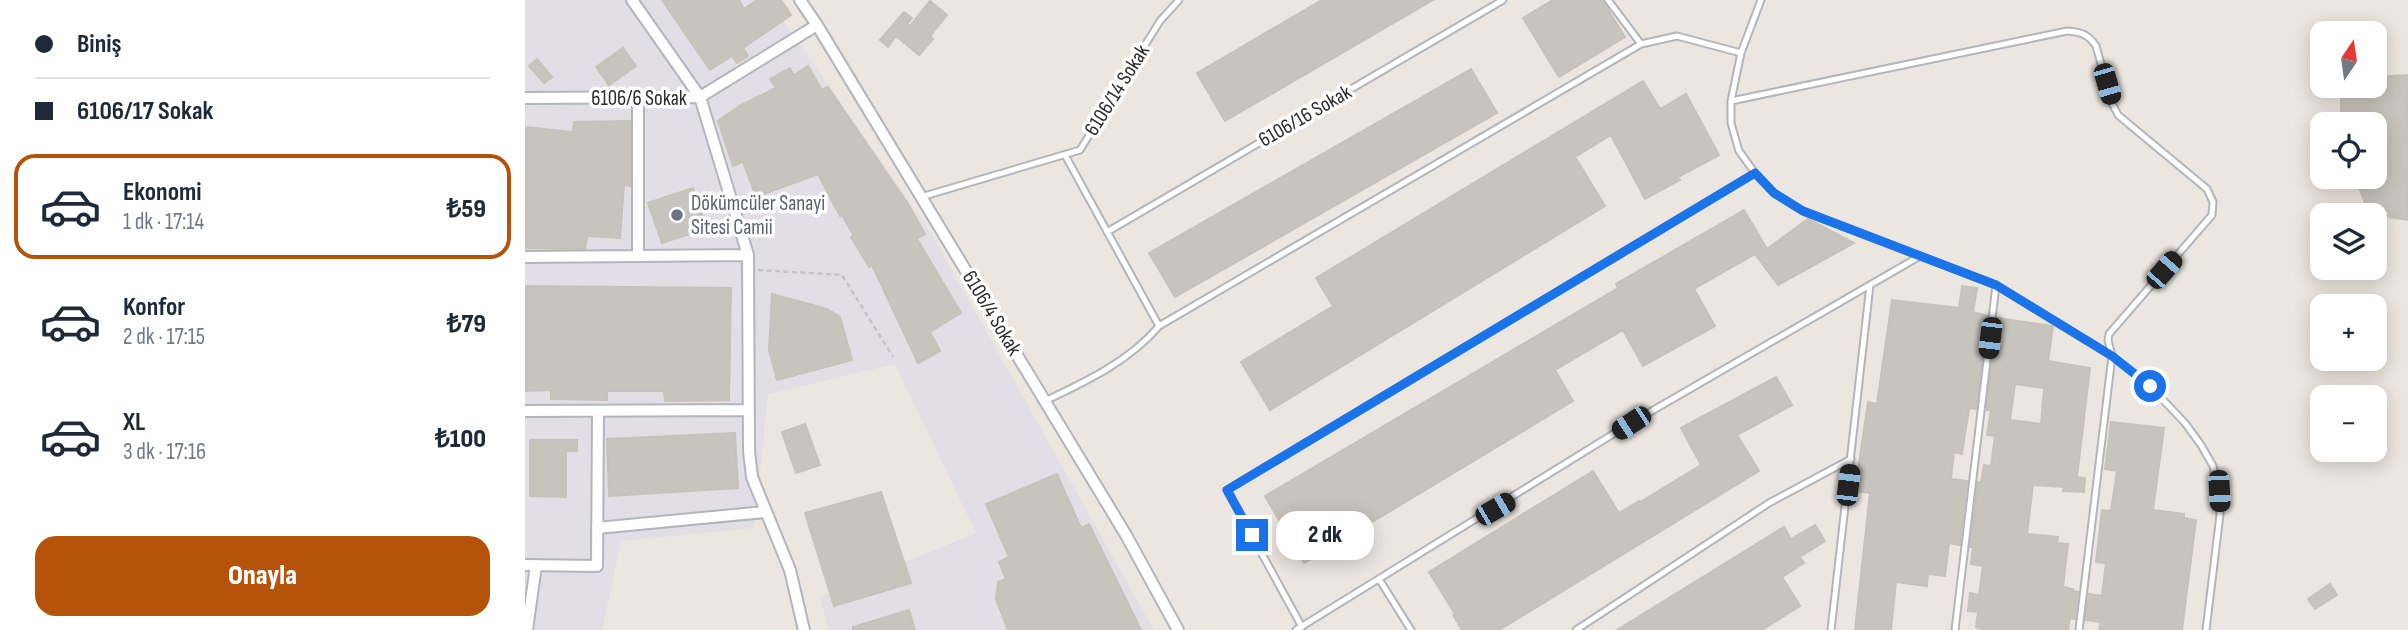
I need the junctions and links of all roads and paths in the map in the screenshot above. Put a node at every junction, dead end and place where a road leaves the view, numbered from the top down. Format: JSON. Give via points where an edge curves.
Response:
{"nodes":[{"id":1,"x":632,"y":0,"type":"edge"},
{"id":2,"x":800,"y":0,"type":"edge"},
{"id":3,"x":1179,"y":0,"type":"edge"},
{"id":4,"x":1503,"y":0,"type":"edge"},
{"id":5,"x":1608,"y":0,"type":"edge"},
{"id":6,"x":1761,"y":0,"type":"edge"},
{"id":7,"x":817,"y":25,"type":"junction"},
{"id":8,"x":1641,"y":44,"type":"junction"},
{"id":9,"x":1741,"y":53,"type":"junction"},
{"id":10,"x":700,"y":97,"type":"junction"},
{"id":11,"x":525,"y":98,"type":"edge"},
{"id":12,"x":638,"y":98,"type":"junction"},
{"id":13,"x":1731,"y":101,"type":"junction"},
{"id":14,"x":1065,"y":155,"type":"junction"},
{"id":15,"x":1755,"y":173,"type":"junction"},
{"id":16,"x":921,"y":197,"type":"junction"},
{"id":17,"x":1107,"y":232,"type":"junction"},
{"id":18,"x":748,"y":255,"type":"junction"},
{"id":19,"x":638,"y":256,"type":"junction"},
{"id":20,"x":1920,"y":256,"type":"junction"},
{"id":21,"x":525,"y":257,"type":"edge"},
{"id":22,"x":748,"y":270,"type":"junction"},
{"id":23,"x":1870,"y":285,"type":"junction"},
{"id":24,"x":1996,"y":285,"type":"junction"},
{"id":25,"x":1159,"y":326,"type":"junction"},
{"id":26,"x":2112,"y":356,"type":"junction"},
{"id":27,"x":893,"y":357,"type":"dead end"},
{"id":28,"x":1045,"y":401,"type":"junction"},
{"id":29,"x":749,"y":410,"type":"junction"},
{"id":30,"x":525,"y":411,"type":"edge"},
{"id":31,"x":598,"y":411,"type":"junction"},
{"id":32,"x":1851,"y":459,"type":"junction"},
{"id":33,"x":765,"y":512,"type":"junction"},
{"id":34,"x":597,"y":528,"type":"junction"},
{"id":35,"x":531,"y":565,"type":"edge"},
{"id":36,"x":1379,"y":579,"type":"junction"},
{"id":37,"x":1299,"y":628,"type":"edge"},
{"id":38,"x":527,"y":630,"type":"edge"},
{"id":39,"x":804,"y":630,"type":"edge"},
{"id":40,"x":1178,"y":630,"type":"edge"},
{"id":41,"x":1411,"y":630,"type":"edge"},
{"id":42,"x":1576,"y":630,"type":"edge"},
{"id":43,"x":1831,"y":630,"type":"edge"},
{"id":44,"x":1955,"y":630,"type":"edge"},
{"id":45,"x":2079,"y":630,"type":"edge"},
{"id":46,"x":2206,"y":630,"type":"edge"}],
"edges":[{"from":1,"to":10,"type":"street"},
{"from":2,"to":7,"type":"street","name":"6106/4 Sokak"},
{"from":3,"to":14,"type":"lane","name":"6106/14 Sokak","via":[[1160,21],[1080,150]]},
{"from":4,"to":17,"type":"lane","name":"6106/16 Sokak"},
{"from":5,"to":8,"type":"lane"},
{"from":6,"to":9,"type":"lane"},
{"from":7,"to":10,"type":"street","name":"6106/6 Sokak"},
{"from":7,"to":16,"type":"street","name":"6106/4 Sokak"},
{"from":8,"to":9,"type":"lane","via":[[1677,36]]},
{"from":8,"to":25,"type":"lane"},
{"from":9,"to":13,"type":"lane"},
{"from":10,"to":12,"type":"street","name":"6106/6 Sokak"},
{"from":10,"to":18,"type":"street"},
{"from":11,"to":12,"type":"street","name":"6106/6 Sokak"},
{"from":12,"to":19,"type":"street"},
{"from":13,"to":15,"type":"lane","via":[[1739,151]]},
{"from":13,"to":26,"type":"lane","via":[[2067,31],[2086,34],[2096,46],[2118,115],[2202,183],[2213,202],[2212,215],[2116,324],[2108,340]]},
{"from":14,"to":16,"type":"lane","name":"6106/14 Sokak"},
{"from":14,"to":17,"type":"lane"},
{"from":15,"to":20,"type":"lane","via":[[1774,193],[1803,211]]},
{"from":15,"to":37,"type":"lane","via":[[1227,490]]},
{"from":16,"to":28,"type":"street","name":"6106/4 Sokak"},
{"from":17,"to":25,"type":"lane"},
{"from":18,"to":19,"type":"street"},
{"from":18,"to":22,"type":"street"},
{"from":19,"to":21,"type":"street"},
{"from":20,"to":23,"type":"lane"},
{"from":20,"to":24,"type":"lane"},
{"from":22,"to":27,"type":"path","via":[[842,275]]},
{"from":22,"to":29,"type":"street"},
{"from":23,"to":32,"type":"lane"},
{"from":23,"to":36,"type":"lane","via":[[1631,423]]},
{"from":24,"to":26,"type":"lane"},
{"from":24,"to":44,"type":"lane"},
{"from":25,"to":28,"type":"lane","via":[[1116,362]]},
{"from":26,"to":45,"type":"lane"},
{"from":26,"to":46,"type":"lane","via":[[2150,386],[2185,423],[2213,466],[2220,515]]},
{"from":28,"to":40,"type":"street","name":"6106/4 Sokak"},
{"from":29,"to":31,"type":"street"},
{"from":29,"to":33,"type":"street","via":[[752,477]]},
{"from":30,"to":31,"type":"street"},
{"from":31,"to":34,"type":"street"},
{"from":32,"to":42,"type":"lane","via":[[1769,503]]},
{"from":32,"to":43,"type":"lane"},
{"from":33,"to":34,"type":"street"},
{"from":33,"to":39,"type":"street","via":[[790,570]]},
{"from":34,"to":35,"type":"street","via":[[597,566]]},
{"from":35,"to":38,"type":"street"},
{"from":36,"to":37,"type":"lane"},
{"from":36,"to":41,"type":"lane"}]}
